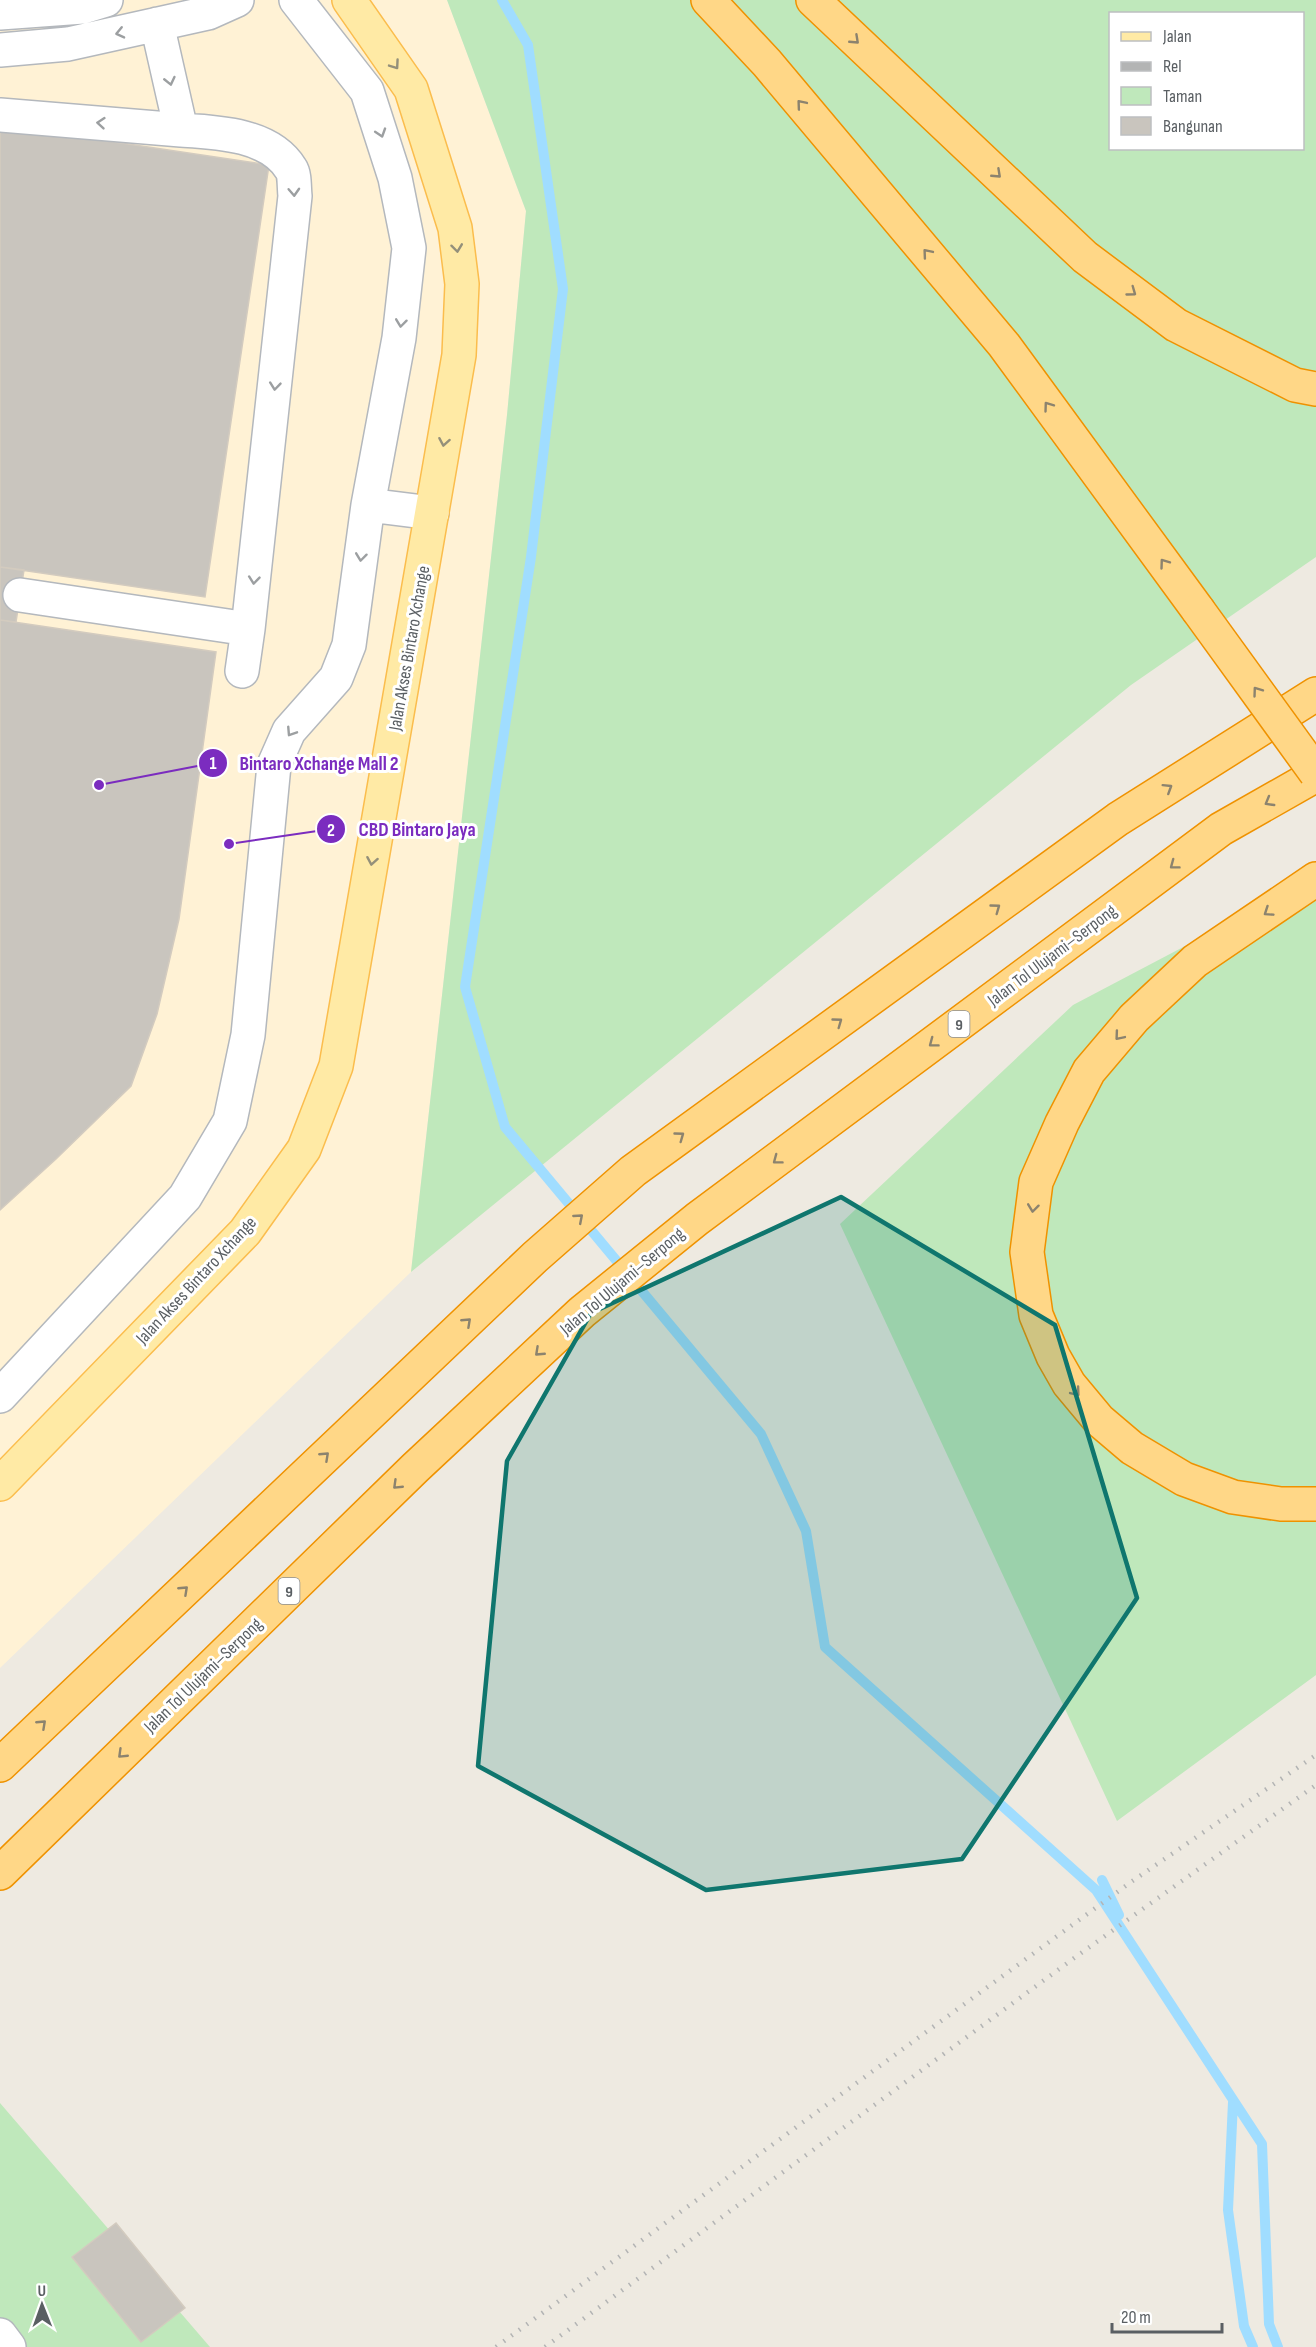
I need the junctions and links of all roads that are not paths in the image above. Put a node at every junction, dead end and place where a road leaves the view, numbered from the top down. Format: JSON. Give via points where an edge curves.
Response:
{"nodes":[{"id":1,"x":106,"y":0,"type":"edge"},
{"id":2,"x":237,"y":0,"type":"edge"},
{"id":3,"x":296,"y":0,"type":"edge"},
{"id":4,"x":708,"y":0,"type":"edge"},
{"id":5,"x":813,"y":0,"type":"edge"},
{"id":6,"x":357,"y":11,"type":"edge"},
{"id":7,"x":0,"y":13,"type":"edge"},
{"id":8,"x":157,"y":24,"type":"junction"},
{"id":9,"x":332,"y":47,"type":"junction"},
{"id":10,"x":0,"y":51,"type":"edge"},
{"id":11,"x":0,"y":115,"type":"edge"},
{"id":12,"x":181,"y":130,"type":"junction"},
{"id":13,"x":1316,"y":389,"type":"edge"},
{"id":14,"x":368,"y":505,"type":"junction"},
{"id":15,"x":432,"y":513,"type":"junction"},
{"id":16,"x":20,"y":595,"type":"dead end"},
{"id":17,"x":248,"y":630,"type":"junction"},
{"id":18,"x":242,"y":671,"type":"dead end"},
{"id":19,"x":1316,"y":694,"type":"edge"},
{"id":20,"x":1316,"y":774,"type":"edge"},
{"id":21,"x":1316,"y":879,"type":"edge"},
{"id":22,"x":0,"y":1396,"type":"edge"},
{"id":23,"x":0,"y":1484,"type":"edge"},
{"id":24,"x":1316,"y":1504,"type":"edge"},
{"id":25,"x":0,"y":1765,"type":"edge"},
{"id":26,"x":0,"y":1874,"type":"edge"},
{"id":27,"x":0,"y":2335,"type":"edge"},
{"id":28,"x":9,"y":2347,"type":"edge"}],
"edges":[{"from":1,"to":7,"type":"lane","via":[[83,7]]},
{"from":2,"to":8,"type":"lane","via":[[208,13]]},
{"from":3,"to":9,"type":"lane"},
{"from":20,"to":4,"type":"highway","one_way":true,"bridge":true,"via":[[1004,345],[767,63]]},
{"from":5,"to":13,"type":"highway","one_way":true,"via":[[1085,257],[1176,325],[1295,385]]},
{"from":6,"to":9,"type":"lane"},
{"from":6,"to":15,"type":"main road","name":"Jalan Akses Bintaro Xchange","one_way":true,"via":[[411,88],[454,228],[462,284],[459,355]]},
{"from":8,"to":10,"type":"lane","one_way":true,"via":[[68,44]]},
{"from":8,"to":12,"type":"lane","one_way":true},
{"from":9,"to":14,"type":"lane","one_way":true,"via":[[367,91],[395,178],[409,248],[399,338]]},
{"from":12,"to":11,"type":"lane","one_way":true},
{"from":12,"to":17,"type":"lane","one_way":true,"via":[[224,132],[246,138],[273,150],[292,170],[295,196]]},
{"from":14,"to":15,"type":"lane"},
{"from":14,"to":22,"type":"lane","one_way":true,"via":[[349,645],[336,678],[289,731],[274,765],[248,1035],[230,1121],[185,1197]]},
{"from":15,"to":23,"type":"main road","name":"Jalan Akses Bintaro Xchange","one_way":true,"via":[[336,1066],[303,1149],[245,1232]]},
{"from":16,"to":17,"type":"lane"},
{"from":17,"to":18,"type":"lane"},
{"from":25,"to":19,"type":"highway","one_way":true,"via":[[535,1257],[633,1171],[1118,819]]},
{"from":20,"to":26,"type":"highway","name":"Jalan Tol Ulujami–Serpong","number":"9","one_way":true,"via":[[1221,829],[697,1219],[582,1312],[415,1468]]},
{"from":21,"to":24,"type":"highway","one_way":true,"via":[[1195,961],[1134,1018],[1089,1071],[1036,1182],[1027,1252],[1036,1315],[1053,1356],[1069,1384],[1099,1420],[1132,1448],[1184,1479],[1233,1497]]},
{"from":27,"to":28,"type":"lane"}]}
